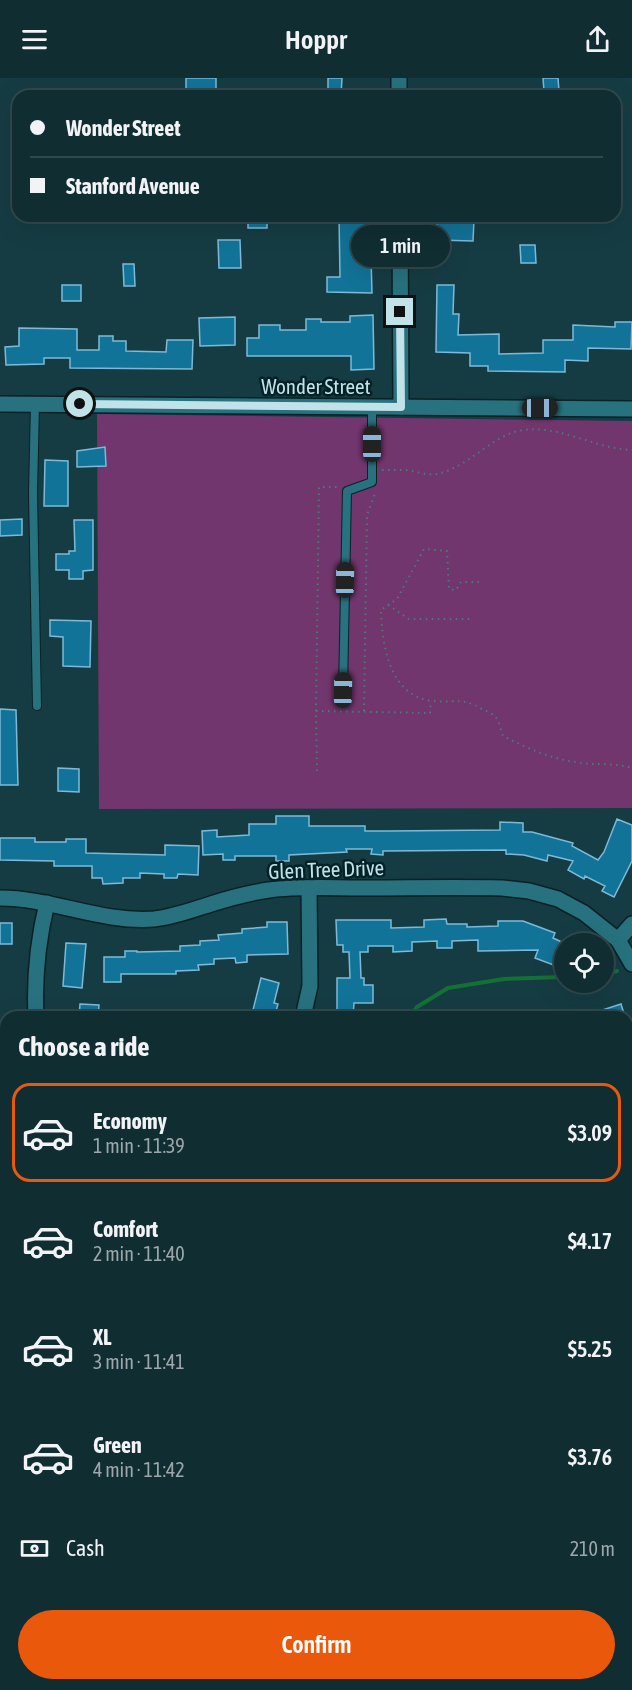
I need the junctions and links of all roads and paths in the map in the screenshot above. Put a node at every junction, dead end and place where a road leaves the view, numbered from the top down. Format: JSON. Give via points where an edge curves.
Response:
{"nodes":[{"id":1,"x":399,"y":222,"type":"edge"},
{"id":2,"x":0,"y":404,"type":"edge"},
{"id":3,"x":35,"y":404,"type":"junction"},
{"id":4,"x":372,"y":407,"type":"junction"},
{"id":5,"x":401,"y":407,"type":"junction"},
{"id":6,"x":632,"y":409,"type":"edge"},
{"id":7,"x":632,"y":450,"type":"edge"},
{"id":8,"x":380,"y":470,"type":"dead end"},
{"id":9,"x":339,"y":487,"type":"dead end"},
{"id":10,"x":377,"y":489,"type":"dead end"},
{"id":11,"x":479,"y":582,"type":"dead end"},
{"id":12,"x":388,"y":605,"type":"junction"},
{"id":13,"x":470,"y":619,"type":"dead end"},
{"id":14,"x":343,"y":690,"type":"dead end"},
{"id":15,"x":431,"y":701,"type":"junction"},
{"id":16,"x":37,"y":706,"type":"dead end"},
{"id":17,"x":316,"y":711,"type":"junction"},
{"id":18,"x":364,"y":711,"type":"junction"},
{"id":19,"x":632,"y":768,"type":"edge"},
{"id":20,"x":317,"y":771,"type":"dead end"},
{"id":21,"x":309,"y":888,"type":"junction"},
{"id":22,"x":0,"y":898,"type":"edge"},
{"id":23,"x":47,"y":903,"type":"junction"},
{"id":24,"x":632,"y":924,"type":"edge"},
{"id":25,"x":618,"y":940,"type":"junction"},
{"id":26,"x":632,"y":964,"type":"edge"},
{"id":27,"x":36,"y":1011,"type":"edge"},
{"id":28,"x":304,"y":1011,"type":"edge"}],
"edges":[{"from":1,"to":5,"type":"street"},
{"from":2,"to":3,"type":"street","name":"Wonder Street"},
{"from":3,"to":4,"type":"street","name":"Wonder Street"},
{"from":3,"to":16,"type":"lane"},
{"from":4,"to":5,"type":"street","name":"Wonder Street"},
{"from":4,"to":14,"type":"lane","via":[[372,482],[347,491]]},
{"from":5,"to":6,"type":"street","name":"Wonder Street"},
{"from":7,"to":8,"type":"path","via":[[607,448],[560,433],[522,430],[436,474]]},
{"from":9,"to":17,"type":"path","via":[[319,487]]},
{"from":10,"to":18,"type":"path","via":[[367,515]]},
{"from":11,"to":12,"type":"path","via":[[461,582],[456,590],[449,589],[447,551],[424,549],[397,599]]},
{"from":12,"to":13,"type":"path","via":[[409,620]]},
{"from":12,"to":15,"type":"path","via":[[381,610],[382,634],[398,682],[412,694]]},
{"from":15,"to":18,"type":"path","via":[[430,713]]},
{"from":15,"to":19,"type":"path","via":[[469,701],[496,717],[503,736],[541,754],[577,763]]},
{"from":17,"to":18,"type":"path"},
{"from":17,"to":20,"type":"path"},
{"from":21,"to":23,"type":"street","name":"Glen Tree Drive","via":[[238,896],[155,919],[128,920]]},
{"from":21,"to":25,"type":"street","name":"Glen Tree Drive","via":[[529,891],[558,899],[584,913]]},
{"from":21,"to":28,"type":"street","via":[[310,986]]},
{"from":22,"to":23,"type":"street","name":"Glen Tree Drive"},
{"from":23,"to":27,"type":"street","via":[[36,960]]},
{"from":24,"to":25,"type":"street"},
{"from":25,"to":26,"type":"street","name":"Glen Tree Drive"}]}
